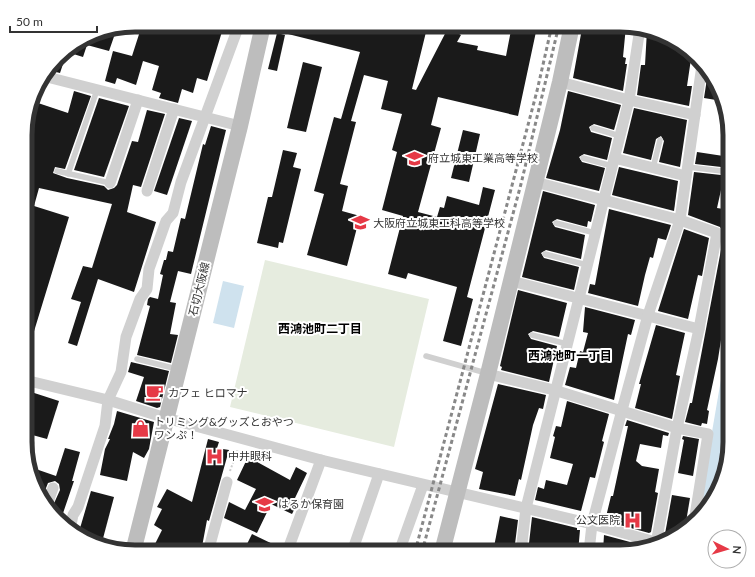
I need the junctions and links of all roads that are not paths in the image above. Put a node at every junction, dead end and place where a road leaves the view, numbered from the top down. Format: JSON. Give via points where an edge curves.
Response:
{"nodes":[{"id":1,"x":236,"y":32,"type":"edge"},
{"id":2,"x":261,"y":32,"type":"edge"},
{"id":3,"x":571,"y":32,"type":"edge"},
{"id":4,"x":639,"y":34,"type":"edge"},
{"id":5,"x":701,"y":71,"type":"edge"},
{"id":6,"x":49,"y":78,"type":"edge"},
{"id":7,"x":560,"y":82,"type":"junction"},
{"id":8,"x":97,"y":90,"type":"junction"},
{"id":9,"x":138,"y":100,"type":"junction"},
{"id":10,"x":629,"y":100,"type":"junction"},
{"id":11,"x":174,"y":109,"type":"junction"},
{"id":12,"x":695,"y":115,"type":"junction"},
{"id":13,"x":206,"y":117,"type":"junction"},
{"id":14,"x":240,"y":126,"type":"junction"},
{"id":15,"x":593,"y":128,"type":"dead end"},
{"id":16,"x":620,"y":136,"type":"junction"},
{"id":17,"x":660,"y":140,"type":"dead end"},
{"id":18,"x":583,"y":158,"type":"dead end"},
{"id":19,"x":613,"y":162,"type":"junction"},
{"id":20,"x":654,"y":168,"type":"junction"},
{"id":21,"x":57,"y":171,"type":"dead end"},
{"id":22,"x":687,"y":172,"type":"junction"},
{"id":23,"x":723,"y":172,"type":"edge"},
{"id":24,"x":68,"y":174,"type":"junction"},
{"id":25,"x":535,"y":182,"type":"junction"},
{"id":26,"x":110,"y":183,"type":"joint"},
{"id":27,"x":147,"y":191,"type":"dead end"},
{"id":28,"x":603,"y":201,"type":"junction"},
{"id":29,"x":680,"y":220,"type":"junction"},
{"id":30,"x":556,"y":223,"type":"dead end"},
{"id":31,"x":595,"y":233,"type":"junction"},
{"id":32,"x":544,"y":254,"type":"dead end"},
{"id":33,"x":588,"y":265,"type":"junction"},
{"id":34,"x":511,"y":281,"type":"junction"},
{"id":35,"x":579,"y":299,"type":"junction"},
{"id":36,"x":648,"y":315,"type":"junction"},
{"id":37,"x":699,"y":329,"type":"junction"},
{"id":38,"x":532,"y":336,"type":"dead end"},
{"id":39,"x":567,"y":344,"type":"junction"},
{"id":40,"x":426,"y":356,"type":"dead end"},
{"id":41,"x":137,"y":359,"type":"dead end"},
{"id":42,"x":178,"y":370,"type":"junction"},
{"id":43,"x":488,"y":374,"type":"junction"},
{"id":44,"x":32,"y":382,"type":"edge"},
{"id":45,"x":554,"y":390,"type":"junction"},
{"id":46,"x":108,"y":400,"type":"junction"},
{"id":47,"x":622,"y":410,"type":"junction"},
{"id":48,"x":166,"y":418,"type":"junction"},
{"id":49,"x":677,"y":428,"type":"junction"},
{"id":50,"x":322,"y":460,"type":"junction"},
{"id":51,"x":379,"y":474,"type":"junction"},
{"id":52,"x":227,"y":482,"type":"road end"},
{"id":53,"x":423,"y":485,"type":"junction"},
{"id":54,"x":53,"y":488,"type":"dead end"},
{"id":55,"x":457,"y":492,"type":"junction"},
{"id":56,"x":49,"y":499,"type":"edge"},
{"id":57,"x":526,"y":508,"type":"junction"},
{"id":58,"x":696,"y":512,"type":"edge"},
{"id":59,"x":71,"y":523,"type":"edge"},
{"id":60,"x":592,"y":524,"type":"junction"},
{"id":61,"x":658,"y":538,"type":"edge"},
{"id":62,"x":650,"y":541,"type":"edge"},
{"id":63,"x":135,"y":545,"type":"edge"},
{"id":64,"x":210,"y":545,"type":"edge"},
{"id":65,"x":290,"y":545,"type":"edge"},
{"id":66,"x":354,"y":545,"type":"edge"},
{"id":67,"x":402,"y":545,"type":"edge"},
{"id":68,"x":444,"y":545,"type":"edge"},
{"id":69,"x":522,"y":545,"type":"edge"},
{"id":70,"x":590,"y":545,"type":"edge"}],
"edges":[{"from":1,"to":13,"type":"street"},
{"from":2,"to":14,"type":"street","name":"石切大阪線"},
{"from":3,"to":7,"type":"street"},
{"from":4,"to":10,"type":"street"},
{"from":5,"to":12,"type":"street"},
{"from":6,"to":8,"type":"street"},
{"from":7,"to":10,"type":"street"},
{"from":7,"to":25,"type":"street"},
{"from":8,"to":9,"type":"street"},
{"from":8,"to":24,"type":"lane"},
{"from":9,"to":11,"type":"street"},
{"from":9,"to":26,"type":"street"},
{"from":10,"to":12,"type":"street"},
{"from":10,"to":16,"type":"street"},
{"from":11,"to":13,"type":"street"},
{"from":11,"to":27,"type":"street"},
{"from":12,"to":22,"type":"street"},
{"from":13,"to":14,"type":"street"},
{"from":13,"to":46,"type":"street","via":[[181,182],[173,213],[166,220],[149,269],[147,288],[128,331],[121,372]]},
{"from":14,"to":42,"type":"street","name":"石切大阪線"},
{"from":15,"to":16,"type":"lane"},
{"from":16,"to":19,"type":"street"},
{"from":17,"to":20,"type":"lane"},
{"from":18,"to":19,"type":"lane"},
{"from":19,"to":20,"type":"street"},
{"from":19,"to":28,"type":"street"},
{"from":20,"to":22,"type":"street"},
{"from":21,"to":24,"type":"lane"},
{"from":22,"to":23,"type":"lane"},
{"from":22,"to":29,"type":"street"},
{"from":24,"to":26,"type":"lane"},
{"from":25,"to":28,"type":"street"},
{"from":25,"to":34,"type":"street"},
{"from":28,"to":29,"type":"street"},
{"from":28,"to":31,"type":"street"},
{"from":29,"to":36,"type":"street"},
{"from":29,"to":37,"type":"street","via":[[716,233]]},
{"from":30,"to":31,"type":"lane"},
{"from":31,"to":33,"type":"street"},
{"from":32,"to":33,"type":"lane"},
{"from":33,"to":35,"type":"street"},
{"from":34,"to":35,"type":"street"},
{"from":34,"to":43,"type":"street"},
{"from":35,"to":36,"type":"street"},
{"from":35,"to":39,"type":"street"},
{"from":36,"to":37,"type":"street"},
{"from":36,"to":47,"type":"street"},
{"from":37,"to":49,"type":"street"},
{"from":38,"to":39,"type":"lane"},
{"from":39,"to":45,"type":"street"},
{"from":40,"to":43,"type":"lane"},
{"from":41,"to":42,"type":"lane"},
{"from":42,"to":48,"type":"street","name":"石切大阪線"},
{"from":43,"to":45,"type":"street"},
{"from":43,"to":55,"type":"street"},
{"from":44,"to":46,"type":"street"},
{"from":45,"to":47,"type":"street"},
{"from":45,"to":57,"type":"street"},
{"from":46,"to":48,"type":"street"},
{"from":46,"to":59,"type":"street","via":[[105,426]]},
{"from":47,"to":49,"type":"street"},
{"from":47,"to":60,"type":"street"},
{"from":48,"to":50,"type":"street"},
{"from":48,"to":63,"type":"street","name":"石切大阪線"},
{"from":49,"to":58,"type":"street","via":[[708,434]]},
{"from":49,"to":61,"type":"street"},
{"from":50,"to":51,"type":"street"},
{"from":50,"to":65,"type":"street"},
{"from":51,"to":53,"type":"street"},
{"from":51,"to":66,"type":"street"},
{"from":52,"to":64,"type":"street"},
{"from":53,"to":55,"type":"street"},
{"from":53,"to":67,"type":"street"},
{"from":54,"to":56,"type":"street"},
{"from":55,"to":57,"type":"street"},
{"from":55,"to":68,"type":"street"},
{"from":57,"to":60,"type":"street"},
{"from":57,"to":69,"type":"street"},
{"from":60,"to":62,"type":"street"},
{"from":60,"to":70,"type":"street"}]}
